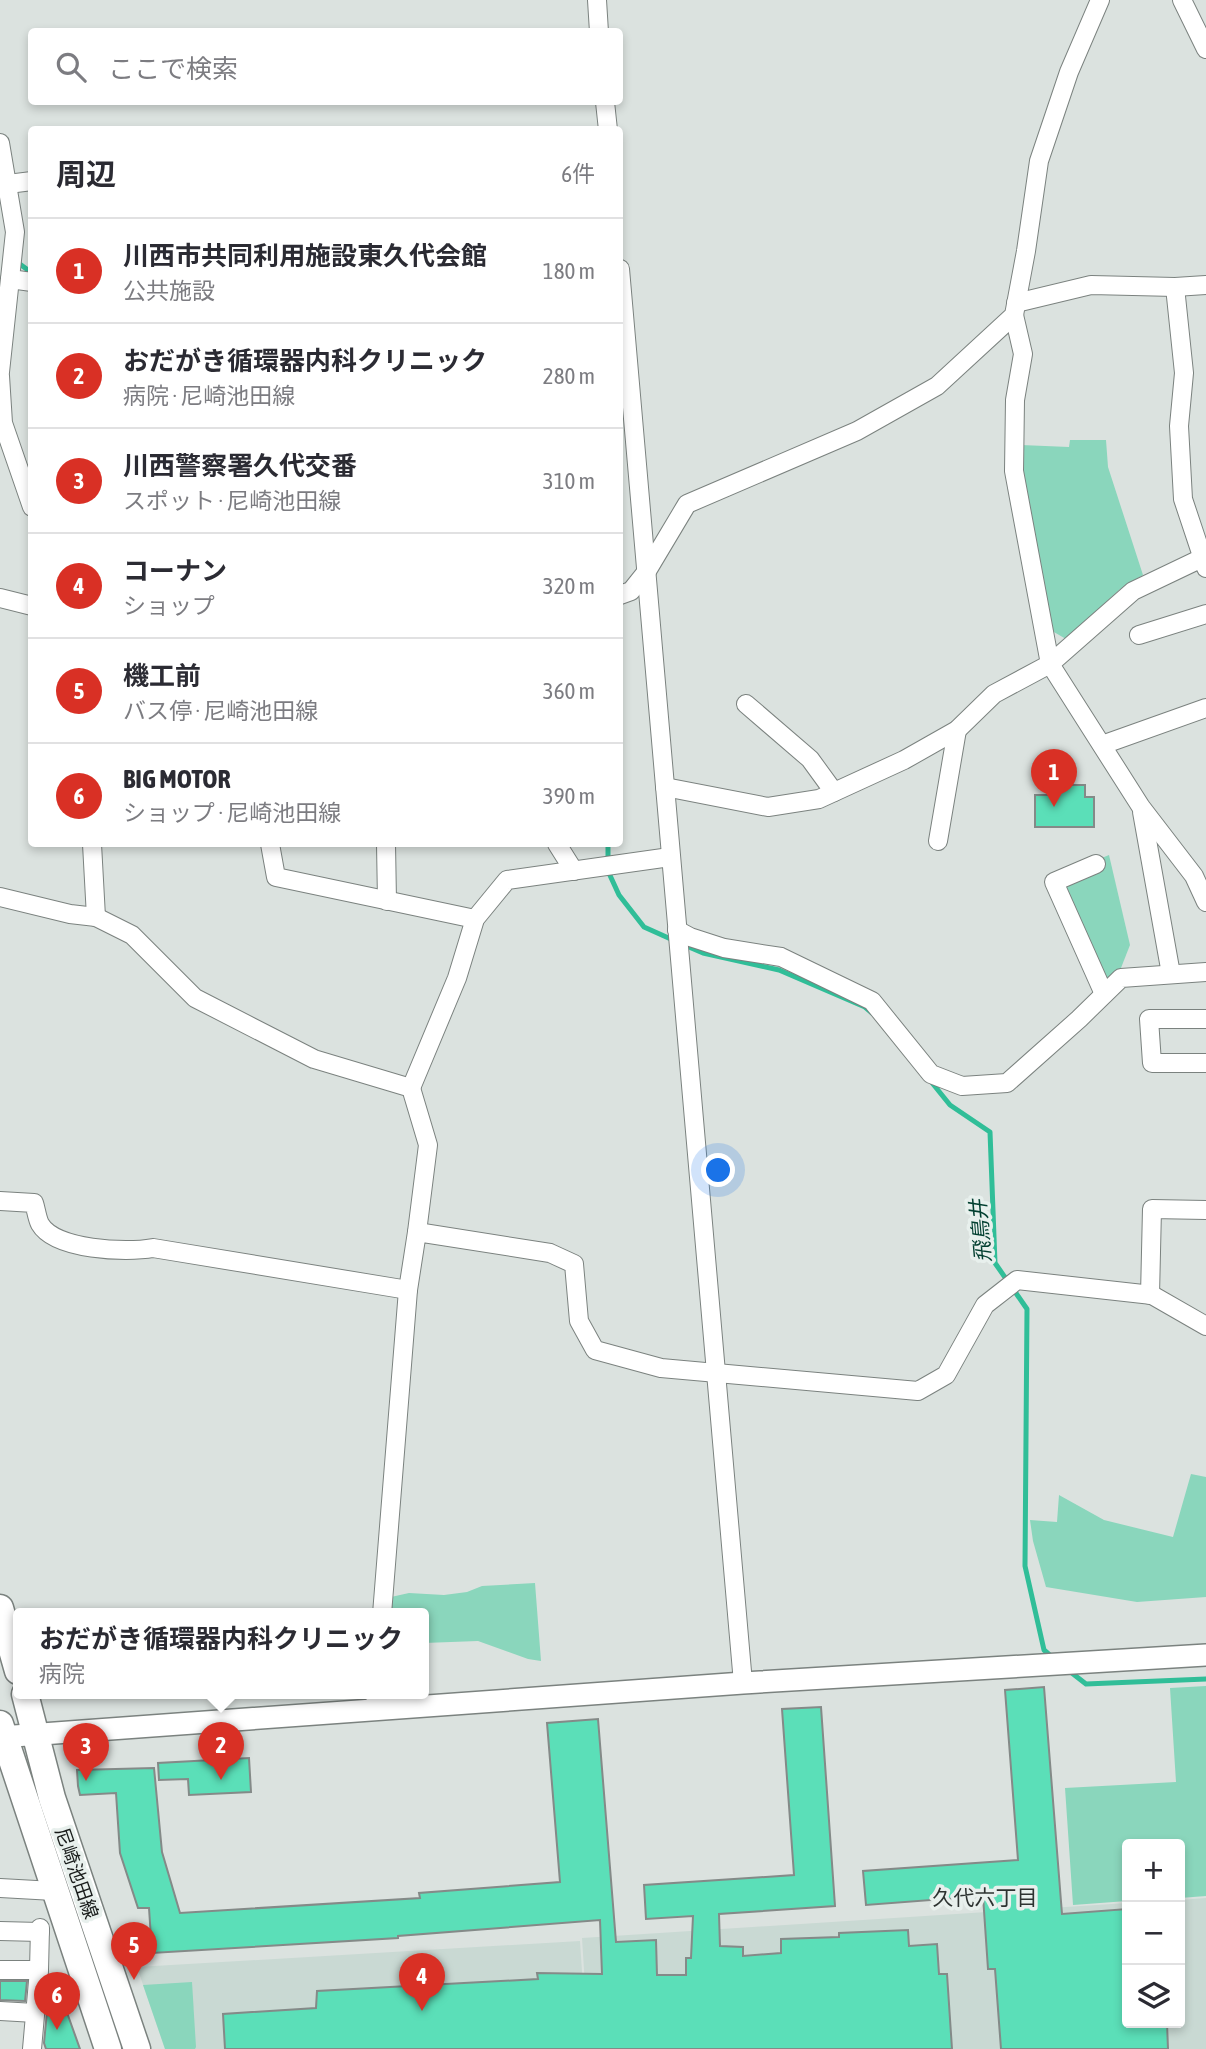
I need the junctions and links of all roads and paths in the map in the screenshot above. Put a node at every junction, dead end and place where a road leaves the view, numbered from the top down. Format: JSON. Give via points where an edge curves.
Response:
{"nodes":[{"id":1,"x":597,"y":0,"type":"edge"},
{"id":2,"x":1100,"y":0,"type":"edge"},
{"id":3,"x":1182,"y":0,"type":"edge"},
{"id":4,"x":599,"y":28,"type":"edge"},
{"id":5,"x":1206,"y":49,"type":"edge"},
{"id":6,"x":605,"y":105,"type":"edge"},
{"id":7,"x":608,"y":126,"type":"edge"},
{"id":8,"x":0,"y":143,"type":"edge"},
{"id":9,"x":28,"y":182,"type":"edge"},
{"id":10,"x":8,"y":184,"type":"junction"},
{"id":11,"x":10,"y":279,"type":"junction"},
{"id":12,"x":28,"y":281,"type":"edge"},
{"id":13,"x":1206,"y":285,"type":"edge"},
{"id":14,"x":1175,"y":287,"type":"junction"},
{"id":15,"x":1015,"y":309,"type":"junction"},
{"id":16,"x":623,"y":311,"type":"edge"},
{"id":17,"x":0,"y":374,"type":"edge"},
{"id":18,"x":28,"y":496,"type":"edge"},
{"id":19,"x":1200,"y":533,"type":"edge"},
{"id":20,"x":1204,"y":563,"type":"edge"},
{"id":21,"x":647,"y":571,"type":"junction"},
{"id":22,"x":623,"y":594,"type":"edge"},
{"id":23,"x":0,"y":598,"type":"edge"},
{"id":24,"x":28,"y":605,"type":"edge"},
{"id":25,"x":1206,"y":614,"type":"edge"},
{"id":26,"x":1139,"y":635,"type":"dead end"},
{"id":27,"x":1049,"y":664,"type":"junction"},
{"id":28,"x":746,"y":704,"type":"dead end"},
{"id":29,"x":1206,"y":708,"type":"edge"},
{"id":30,"x":957,"y":730,"type":"junction"},
{"id":31,"x":1101,"y":745,"type":"junction"},
{"id":32,"x":665,"y":786,"type":"junction"},
{"id":33,"x":834,"y":792,"type":"junction"},
{"id":34,"x":1142,"y":807,"type":"junction"},
{"id":35,"x":938,"y":841,"type":"dead end"},
{"id":36,"x":92,"y":847,"type":"edge"},
{"id":37,"x":270,"y":847,"type":"edge"},
{"id":38,"x":386,"y":847,"type":"edge"},
{"id":39,"x":559,"y":847,"type":"edge"},
{"id":40,"x":670,"y":857,"type":"junction"},
{"id":41,"x":1096,"y":864,"type":"dead end"},
{"id":42,"x":574,"y":871,"type":"junction"},
{"id":43,"x":0,"y":897,"type":"edge"},
{"id":44,"x":387,"y":901,"type":"junction"},
{"id":45,"x":1206,"y":902,"type":"edge"},
{"id":46,"x":96,"y":918,"type":"junction"},
{"id":47,"x":475,"y":919,"type":"junction"},
{"id":48,"x":677,"y":930,"type":"junction"},
{"id":49,"x":1206,"y":972,"type":"edge"},
{"id":50,"x":1171,"y":974,"type":"junction"},
{"id":51,"x":1104,"y":994,"type":"junction"},
{"id":52,"x":1206,"y":1019,"type":"edge"},
{"id":53,"x":1206,"y":1063,"type":"edge"},
{"id":54,"x":411,"y":1088,"type":"junction"},
{"id":55,"x":0,"y":1201,"type":"edge"},
{"id":56,"x":1206,"y":1210,"type":"edge"},
{"id":57,"x":417,"y":1231,"type":"junction"},
{"id":58,"x":408,"y":1290,"type":"junction"},
{"id":59,"x":1150,"y":1295,"type":"junction"},
{"id":60,"x":1206,"y":1326,"type":"edge"},
{"id":61,"x":715,"y":1373,"type":"junction"},
{"id":62,"x":0,"y":1608,"type":"edge"},
{"id":63,"x":382,"y":1608,"type":"edge"},
{"id":64,"x":13,"y":1654,"type":"edge"},
{"id":65,"x":1206,"y":1655,"type":"edge"},
{"id":66,"x":743,"y":1683,"type":"junction"},
{"id":67,"x":26,"y":1699,"type":"edge"},
{"id":68,"x":375,"y":1702,"type":"edge"},
{"id":69,"x":1,"y":1732,"type":"edge"},
{"id":70,"x":36,"y":1732,"type":"junction"},
{"id":71,"x":0,"y":1888,"type":"edge"},
{"id":72,"x":54,"y":1891,"type":"junction"},
{"id":73,"x":0,"y":1931,"type":"edge"},
{"id":74,"x":0,"y":1969,"type":"edge"},
{"id":75,"x":39,"y":1970,"type":"junction"},
{"id":76,"x":0,"y":2011,"type":"edge"},
{"id":77,"x":35,"y":2013,"type":"junction"},
{"id":78,"x":32,"y":2049,"type":"edge"},
{"id":79,"x":108,"y":2049,"type":"edge"},
{"id":80,"x":136,"y":2049,"type":"edge"}],
"edges":[{"from":1,"to":4,"type":"street"},
{"from":2,"to":15,"type":"street","via":[[1039,161]]},
{"from":3,"to":5,"type":"street"},
{"from":6,"to":7,"type":"street"},
{"from":8,"to":10,"type":"street"},
{"from":9,"to":10,"type":"street"},
{"from":10,"to":11,"type":"street","via":[[15,232]]},
{"from":11,"to":12,"type":"street"},
{"from":11,"to":17,"type":"street"},
{"from":13,"to":14,"type":"street"},
{"from":14,"to":15,"type":"street","via":[[1090,285]]},
{"from":14,"to":19,"type":"street","via":[[1184,373],[1179,426],[1183,499]]},
{"from":15,"to":21,"type":"street","via":[[937,387],[857,432],[687,504]]},
{"from":15,"to":27,"type":"street","via":[[1023,354],[1015,400],[1014,471]]},
{"from":16,"to":21,"type":"street"},
{"from":17,"to":18,"type":"street","via":[[3,424]]},
{"from":19,"to":20,"type":"street"},
{"from":20,"to":27,"type":"street","via":[[1133,591]]},
{"from":21,"to":22,"type":"street"},
{"from":21,"to":32,"type":"street"},
{"from":23,"to":24,"type":"street"},
{"from":25,"to":26,"type":"street"},
{"from":27,"to":30,"type":"street","via":[[994,694]]},
{"from":27,"to":31,"type":"street"},
{"from":28,"to":33,"type":"street","via":[[810,759]]},
{"from":29,"to":31,"type":"street"},
{"from":30,"to":33,"type":"street"},
{"from":30,"to":35,"type":"street"},
{"from":31,"to":34,"type":"street"},
{"from":32,"to":33,"type":"street","via":[[768,807],[819,799]]},
{"from":32,"to":40,"type":"street"},
{"from":34,"to":45,"type":"street","via":[[1194,876]]},
{"from":34,"to":50,"type":"street"},
{"from":36,"to":46,"type":"street"},
{"from":37,"to":44,"type":"street","via":[[275,877]]},
{"from":38,"to":44,"type":"street"},
{"from":39,"to":42,"type":"street"},
{"from":40,"to":42,"type":"street"},
{"from":40,"to":48,"type":"street"},
{"from":41,"to":51,"type":"street","via":[[1054,882]]},
{"from":42,"to":47,"type":"street","via":[[507,880]]},
{"from":43,"to":46,"type":"street"},
{"from":44,"to":47,"type":"street"},
{"from":46,"to":54,"type":"street","via":[[132,934],[195,998],[314,1059]]},
{"from":47,"to":54,"type":"street","via":[[457,978]]},
{"from":48,"to":51,"type":"street","via":[[724,948],[781,957],[872,1001],[931,1074],[961,1086],[1007,1083]]},
{"from":48,"to":61,"type":"street"},
{"from":49,"to":50,"type":"street"},
{"from":50,"to":51,"type":"street","via":[[1121,978]]},
{"from":52,"to":53,"type":"street","via":[[1149,1019],[1152,1063]]},
{"from":54,"to":57,"type":"street","via":[[428,1145]]},
{"from":55,"to":58,"type":"street","via":[[34,1203],[41,1226],[70,1245],[136,1251],[153,1248]]},
{"from":56,"to":59,"type":"street","via":[[1152,1209]]},
{"from":57,"to":58,"type":"street"},
{"from":57,"to":61,"type":"street","via":[[550,1253],[574,1264],[579,1321],[595,1350],[661,1368]]},
{"from":58,"to":63,"type":"street"},
{"from":59,"to":60,"type":"street"},
{"from":59,"to":61,"type":"street","via":[[1017,1280],[985,1305],[946,1375],[918,1391]]},
{"from":61,"to":66,"type":"street"},
{"from":62,"to":64,"type":"main road"},
{"from":65,"to":66,"type":"street"},
{"from":66,"to":68,"type":"street"},
{"from":67,"to":70,"type":"main road","name":"尼崎池田線"},
{"from":68,"to":70,"type":"street"},
{"from":69,"to":70,"type":"street"},
{"from":69,"to":72,"type":"main road","name":"尼崎池田線"},
{"from":70,"to":80,"type":"main road","name":"尼崎池田線","via":[[52,1798]]},
{"from":71,"to":72,"type":"street"},
{"from":72,"to":79,"type":"main road","name":"尼崎池田線"},
{"from":73,"to":75,"type":"street","via":[[40,1930]]},
{"from":74,"to":75,"type":"street"},
{"from":75,"to":77,"type":"street"},
{"from":76,"to":77,"type":"street"},
{"from":77,"to":78,"type":"street"}]}
